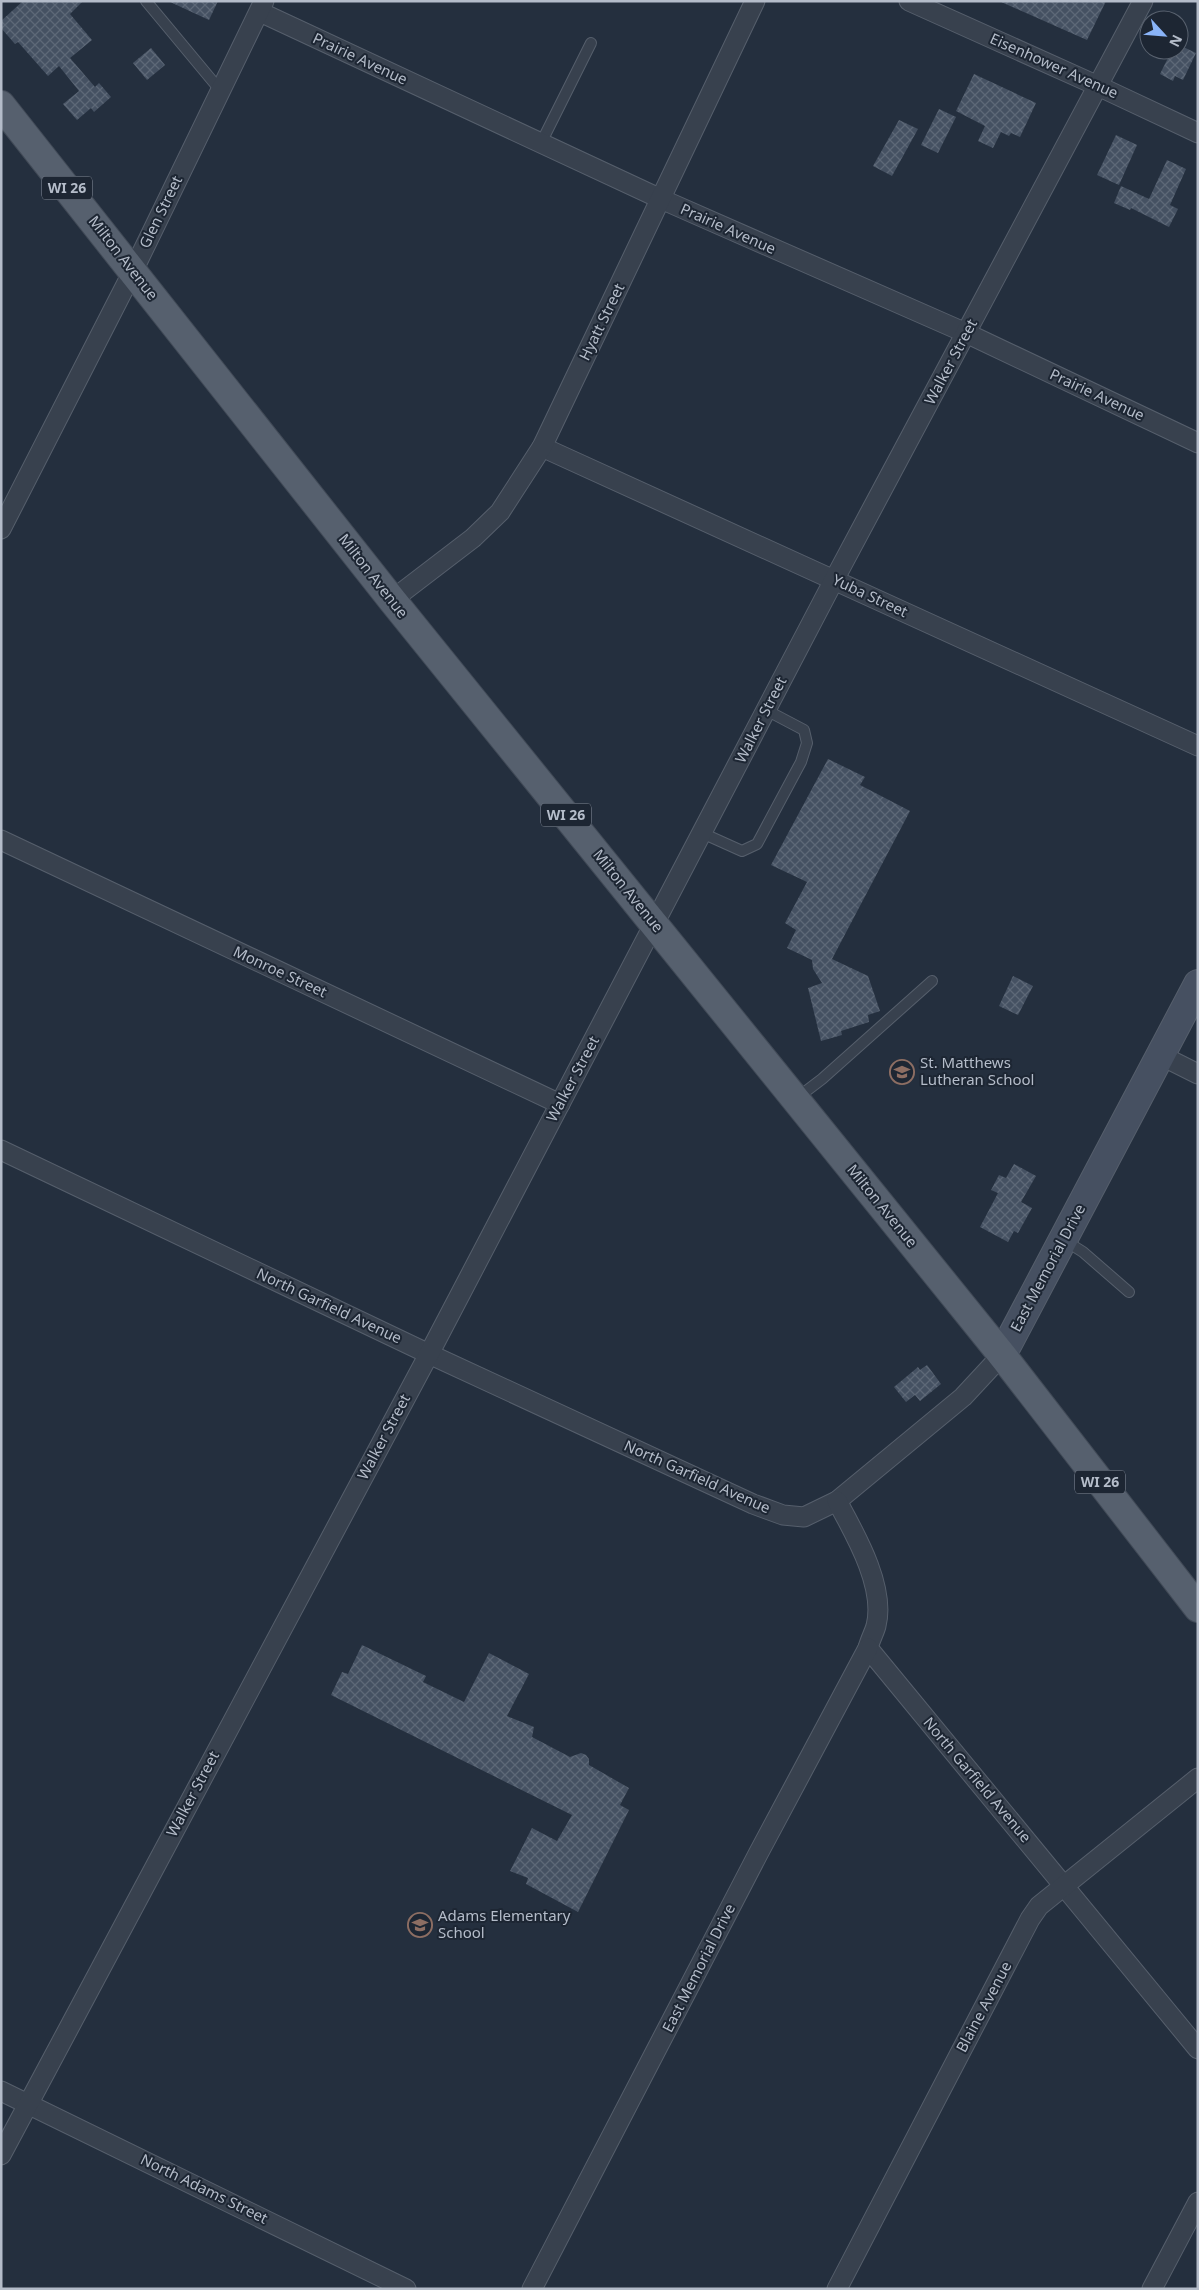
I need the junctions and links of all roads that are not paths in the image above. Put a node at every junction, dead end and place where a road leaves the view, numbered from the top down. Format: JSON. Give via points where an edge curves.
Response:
{"nodes":[{"id":1,"x":146,"y":1,"type":"edge"},
{"id":2,"x":755,"y":1,"type":"edge"},
{"id":3,"x":909,"y":1,"type":"edge"},
{"id":4,"x":1143,"y":1,"type":"edge"},
{"id":5,"x":262,"y":6,"type":"edge"},
{"id":6,"x":591,"y":44,"type":"dead end"},
{"id":7,"x":1098,"y":86,"type":"junction"},
{"id":8,"x":220,"y":90,"type":"junction"},
{"id":9,"x":1,"y":105,"type":"edge"},
{"id":10,"x":1198,"y":133,"type":"edge"},
{"id":11,"x":541,"y":143,"type":"junction"},
{"id":12,"x":661,"y":199,"type":"junction"},
{"id":13,"x":133,"y":271,"type":"junction"},
{"id":14,"x":966,"y":333,"type":"junction"},
{"id":15,"x":1198,"y":443,"type":"edge"},
{"id":16,"x":542,"y":447,"type":"junction"},
{"id":17,"x":1,"y":529,"type":"edge"},
{"id":18,"x":834,"y":580,"type":"junction"},
{"id":19,"x":392,"y":600,"type":"junction"},
{"id":20,"x":766,"y":710,"type":"junction"},
{"id":21,"x":1198,"y":746,"type":"edge"},
{"id":22,"x":702,"y":833,"type":"junction"},
{"id":23,"x":1,"y":840,"type":"edge"},
{"id":24,"x":655,"y":924,"type":"junction"},
{"id":25,"x":932,"y":981,"type":"dead end"},
{"id":26,"x":1198,"y":984,"type":"edge"},
{"id":27,"x":1160,"y":1055,"type":"junction"},
{"id":28,"x":1198,"y":1074,"type":"edge"},
{"id":29,"x":796,"y":1099,"type":"junction"},
{"id":30,"x":560,"y":1104,"type":"junction"},
{"id":31,"x":1,"y":1150,"type":"edge"},
{"id":32,"x":1063,"y":1239,"type":"junction"},
{"id":33,"x":1129,"y":1292,"type":"dead end"},
{"id":34,"x":429,"y":1354,"type":"junction"},
{"id":35,"x":1002,"y":1355,"type":"junction"},
{"id":36,"x":837,"y":1501,"type":"junction"},
{"id":37,"x":1197,"y":1607,"type":"edge"},
{"id":38,"x":868,"y":1648,"type":"junction"},
{"id":39,"x":1198,"y":1778,"type":"edge"},
{"id":40,"x":1064,"y":1884,"type":"junction"},
{"id":41,"x":1198,"y":2049,"type":"edge"},
{"id":42,"x":1,"y":2090,"type":"edge"},
{"id":43,"x":29,"y":2102,"type":"junction"},
{"id":44,"x":1,"y":2155,"type":"edge"},
{"id":45,"x":1198,"y":2202,"type":"edge"},
{"id":46,"x":406,"y":2289,"type":"edge"},
{"id":47,"x":532,"y":2289,"type":"edge"},
{"id":48,"x":837,"y":2289,"type":"edge"},
{"id":49,"x":1152,"y":2289,"type":"edge"}],
"edges":[{"from":1,"to":8,"type":"lane"},
{"from":2,"to":12,"type":"street","name":"Hyatt Street"},
{"from":3,"to":7,"type":"street","name":"Eisenhower Avenue"},
{"from":4,"to":7,"type":"street","name":"Walker Street"},
{"from":5,"to":8,"type":"street","name":"Glen Street"},
{"from":5,"to":11,"type":"street","name":"Prairie Avenue"},
{"from":6,"to":11,"type":"lane"},
{"from":7,"to":10,"type":"street","name":"Eisenhower Avenue"},
{"from":7,"to":14,"type":"street","name":"Walker Street"},
{"from":8,"to":13,"type":"street","name":"Glen Street"},
{"from":9,"to":13,"type":"main road","name":"Milton Avenue","number":"WI 26"},
{"from":11,"to":12,"type":"street","name":"Prairie Avenue"},
{"from":12,"to":14,"type":"street","name":"Prairie Avenue"},
{"from":12,"to":16,"type":"street","name":"Hyatt Street"},
{"from":13,"to":17,"type":"street","name":"Glen Street"},
{"from":13,"to":19,"type":"main road","name":"Milton Avenue","number":"WI 26"},
{"from":14,"to":15,"type":"street","name":"Prairie Avenue"},
{"from":14,"to":18,"type":"street","name":"Walker Street"},
{"from":16,"to":18,"type":"street","name":"Yuba Street"},
{"from":16,"to":19,"type":"street","name":"Hyatt Street","via":[[500,512],[473,538]]},
{"from":18,"to":20,"type":"street","name":"Walker Street"},
{"from":18,"to":21,"type":"street","name":"Yuba Street"},
{"from":19,"to":24,"type":"main road","name":"Milton Avenue","number":"WI 26"},
{"from":20,"to":22,"type":"street","name":"Walker Street"},
{"from":20,"to":22,"type":"lane","via":[[804,730],[807,743],[801,762],[757,844],[742,851]]},
{"from":22,"to":24,"type":"street","name":"Walker Street"},
{"from":23,"to":30,"type":"street","name":"Monroe Street"},
{"from":24,"to":29,"type":"main road","name":"Milton Avenue","number":"WI 26"},
{"from":24,"to":30,"type":"street","name":"Walker Street"},
{"from":25,"to":29,"type":"lane"},
{"from":26,"to":27,"type":"main road","name":"East Memorial Drive"},
{"from":27,"to":28,"type":"street"},
{"from":27,"to":32,"type":"main road","name":"East Memorial Drive"},
{"from":29,"to":35,"type":"main road","name":"Milton Avenue","number":"WI 26"},
{"from":30,"to":34,"type":"street","name":"Walker Street"},
{"from":31,"to":34,"type":"street","name":"North Garfield Avenue"},
{"from":32,"to":33,"type":"lane"},
{"from":32,"to":35,"type":"main road","name":"East Memorial Drive"},
{"from":34,"to":36,"type":"street","name":"North Garfield Avenue","via":[[760,1507],[804,1517]]},
{"from":34,"to":43,"type":"street","name":"Walker Street"},
{"from":35,"to":36,"type":"street","name":"East Memorial Drive","via":[[963,1397]]},
{"from":35,"to":37,"type":"main road","name":"Milton Avenue","number":"WI 26"},
{"from":36,"to":38,"type":"street","via":[[854,1532],[874,1582],[878,1603],[876,1624]]},
{"from":38,"to":40,"type":"street","name":"North Garfield Avenue"},
{"from":38,"to":47,"type":"street","name":"East Memorial Drive"},
{"from":39,"to":40,"type":"street","name":"Blaine Avenue"},
{"from":40,"to":41,"type":"street","name":"North Garfield Avenue"},
{"from":40,"to":48,"type":"street","name":"Blaine Avenue","via":[[1039,1906],[1030,1919]]},
{"from":42,"to":43,"type":"street","name":"North Adams Street"},
{"from":43,"to":44,"type":"street","name":"Walker Street"},
{"from":43,"to":46,"type":"street","name":"North Adams Street"},
{"from":45,"to":49,"type":"street"}]}
